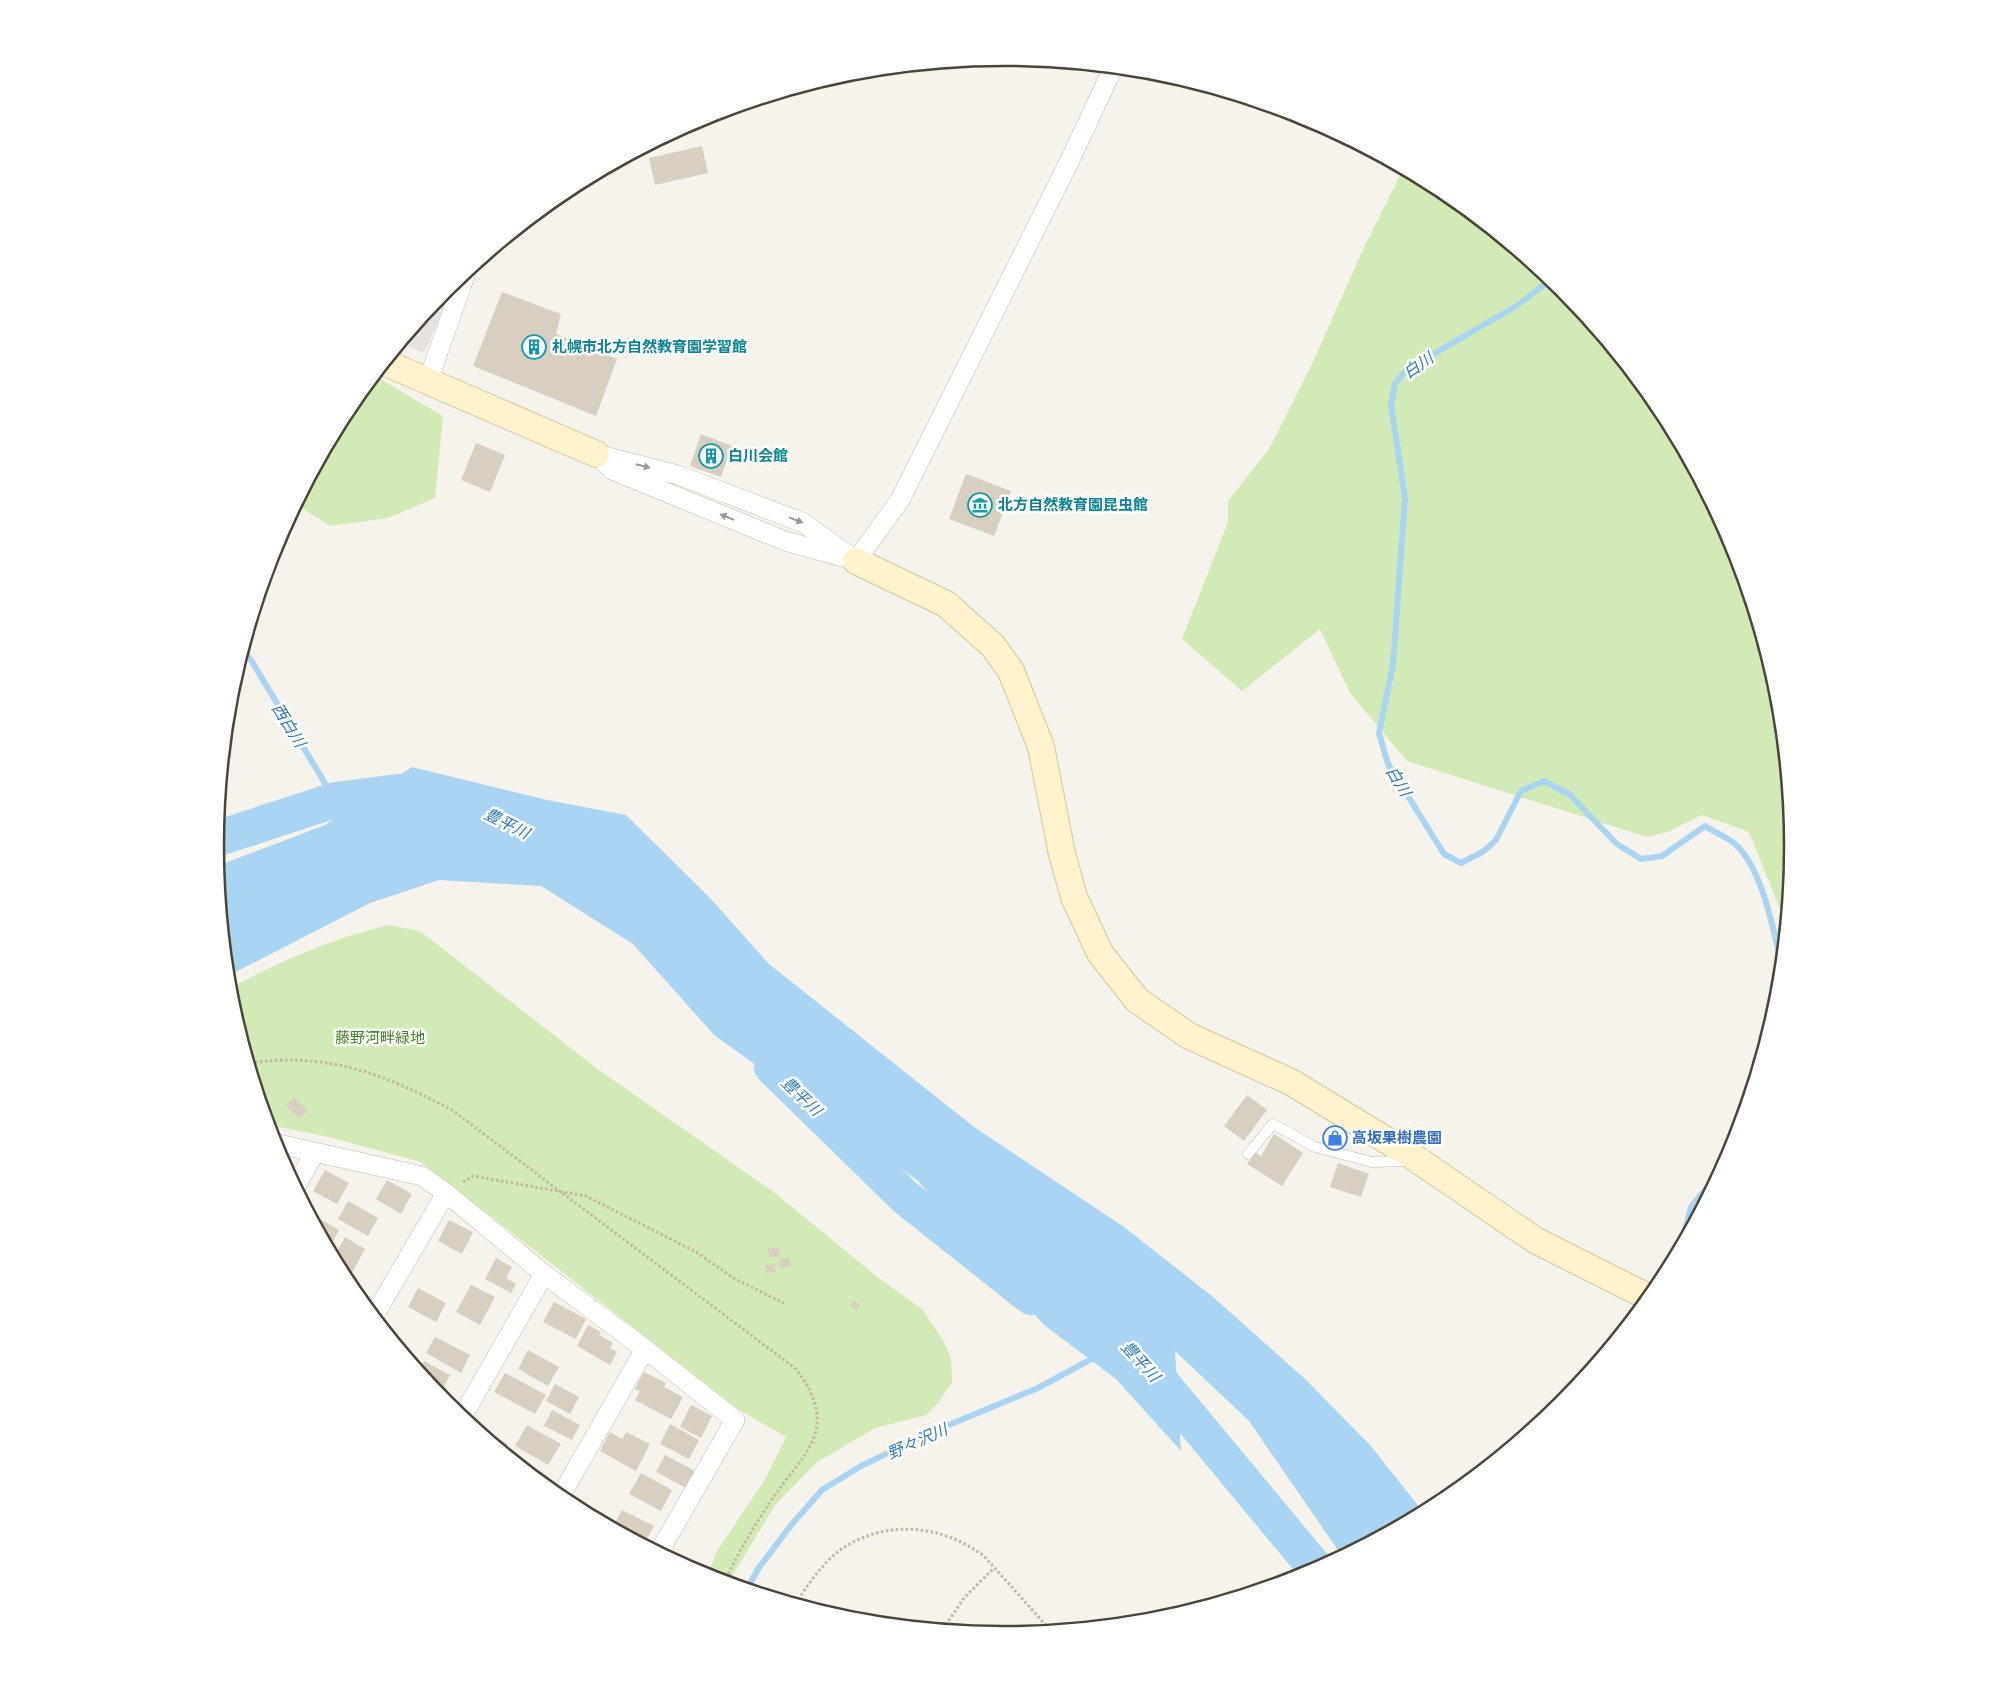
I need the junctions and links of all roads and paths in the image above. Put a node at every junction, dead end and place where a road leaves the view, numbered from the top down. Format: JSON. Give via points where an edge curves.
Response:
{"nodes":[{"id":1,"x":1110,"y":74,"type":"edge"},
{"id":2,"x":460,"y":288,"type":"edge"},
{"id":3,"x":391,"y":365,"type":"edge"},
{"id":4,"x":428,"y":381,"type":"junction"},
{"id":5,"x":596,"y":454,"type":"joint"},
{"id":6,"x":856,"y":561,"type":"junction"},
{"id":7,"x":255,"y":1063,"type":"edge"},
{"id":8,"x":284,"y":1145,"type":"edge"},
{"id":9,"x":315,"y":1152,"type":"junction"},
{"id":10,"x":1248,"y":1154,"type":"dead end"},
{"id":11,"x":1419,"y":1161,"type":"junction"},
{"id":12,"x":300,"y":1180,"type":"edge"},
{"id":13,"x":558,"y":1190,"type":"junction"},
{"id":14,"x":446,"y":1193,"type":"junction"},
{"id":15,"x":544,"y":1274,"type":"junction"},
{"id":16,"x":1643,"y":1294,"type":"edge"},
{"id":17,"x":784,"y":1303,"type":"dead end"},
{"id":18,"x":377,"y":1310,"type":"edge"},
{"id":19,"x":645,"y":1349,"type":"junction"},
{"id":20,"x":466,"y":1410,"type":"edge"},
{"id":21,"x":564,"y":1490,"type":"edge"},
{"id":22,"x":662,"y":1547,"type":"edge"},
{"id":23,"x":994,"y":1568,"type":"junction"},
{"id":24,"x":729,"y":1575,"type":"edge"},
{"id":25,"x":799,"y":1599,"type":"edge"},
{"id":26,"x":947,"y":1624,"type":"edge"},
{"id":27,"x":1046,"y":1625,"type":"edge"}],
"edges":[{"from":1,"to":6,"type":"street","via":[[900,500]]},
{"from":2,"to":4,"type":"street"},
{"from":3,"to":4,"type":"street"},
{"from":4,"to":5,"type":"street"},
{"from":5,"to":6,"type":"street","via":[[678,475],[804,523]]},
{"from":6,"to":11,"type":"street","via":[[946,604],[993,646],[1010,671],[1041,747],[1074,897],[1100,953],[1137,1000],[1189,1036],[1290,1082]]},
{"from":7,"to":13,"type":"path","via":[[323,1062],[361,1069],[393,1081],[452,1110]]},
{"from":8,"to":9,"type":"street"},
{"from":9,"to":12,"type":"street"},
{"from":9,"to":14,"type":"street","via":[[422,1176]]},
{"from":10,"to":11,"type":"lane","via":[[1273,1124],[1315,1148],[1372,1162]]},
{"from":11,"to":16,"type":"street","via":[[1536,1240]]},
{"from":13,"to":14,"type":"path","via":[[473,1176]]},
{"from":13,"to":17,"type":"path","via":[[586,1196],[696,1252],[735,1278]]},
{"from":13,"to":24,"type":"path","via":[[796,1369],[811,1391],[817,1416],[807,1454],[770,1502]]},
{"from":14,"to":15,"type":"street"},
{"from":14,"to":18,"type":"street"},
{"from":15,"to":19,"type":"street"},
{"from":15,"to":20,"type":"street"},
{"from":19,"to":21,"type":"street"},
{"from":19,"to":22,"type":"street","via":[[735,1420]]},
{"from":23,"to":25,"type":"path","via":[[972,1547],[939,1532],[913,1528],[878,1532],[840,1551],[809,1582]]},
{"from":23,"to":26,"type":"path","via":[[964,1598]]},
{"from":23,"to":27,"type":"path"}]}
